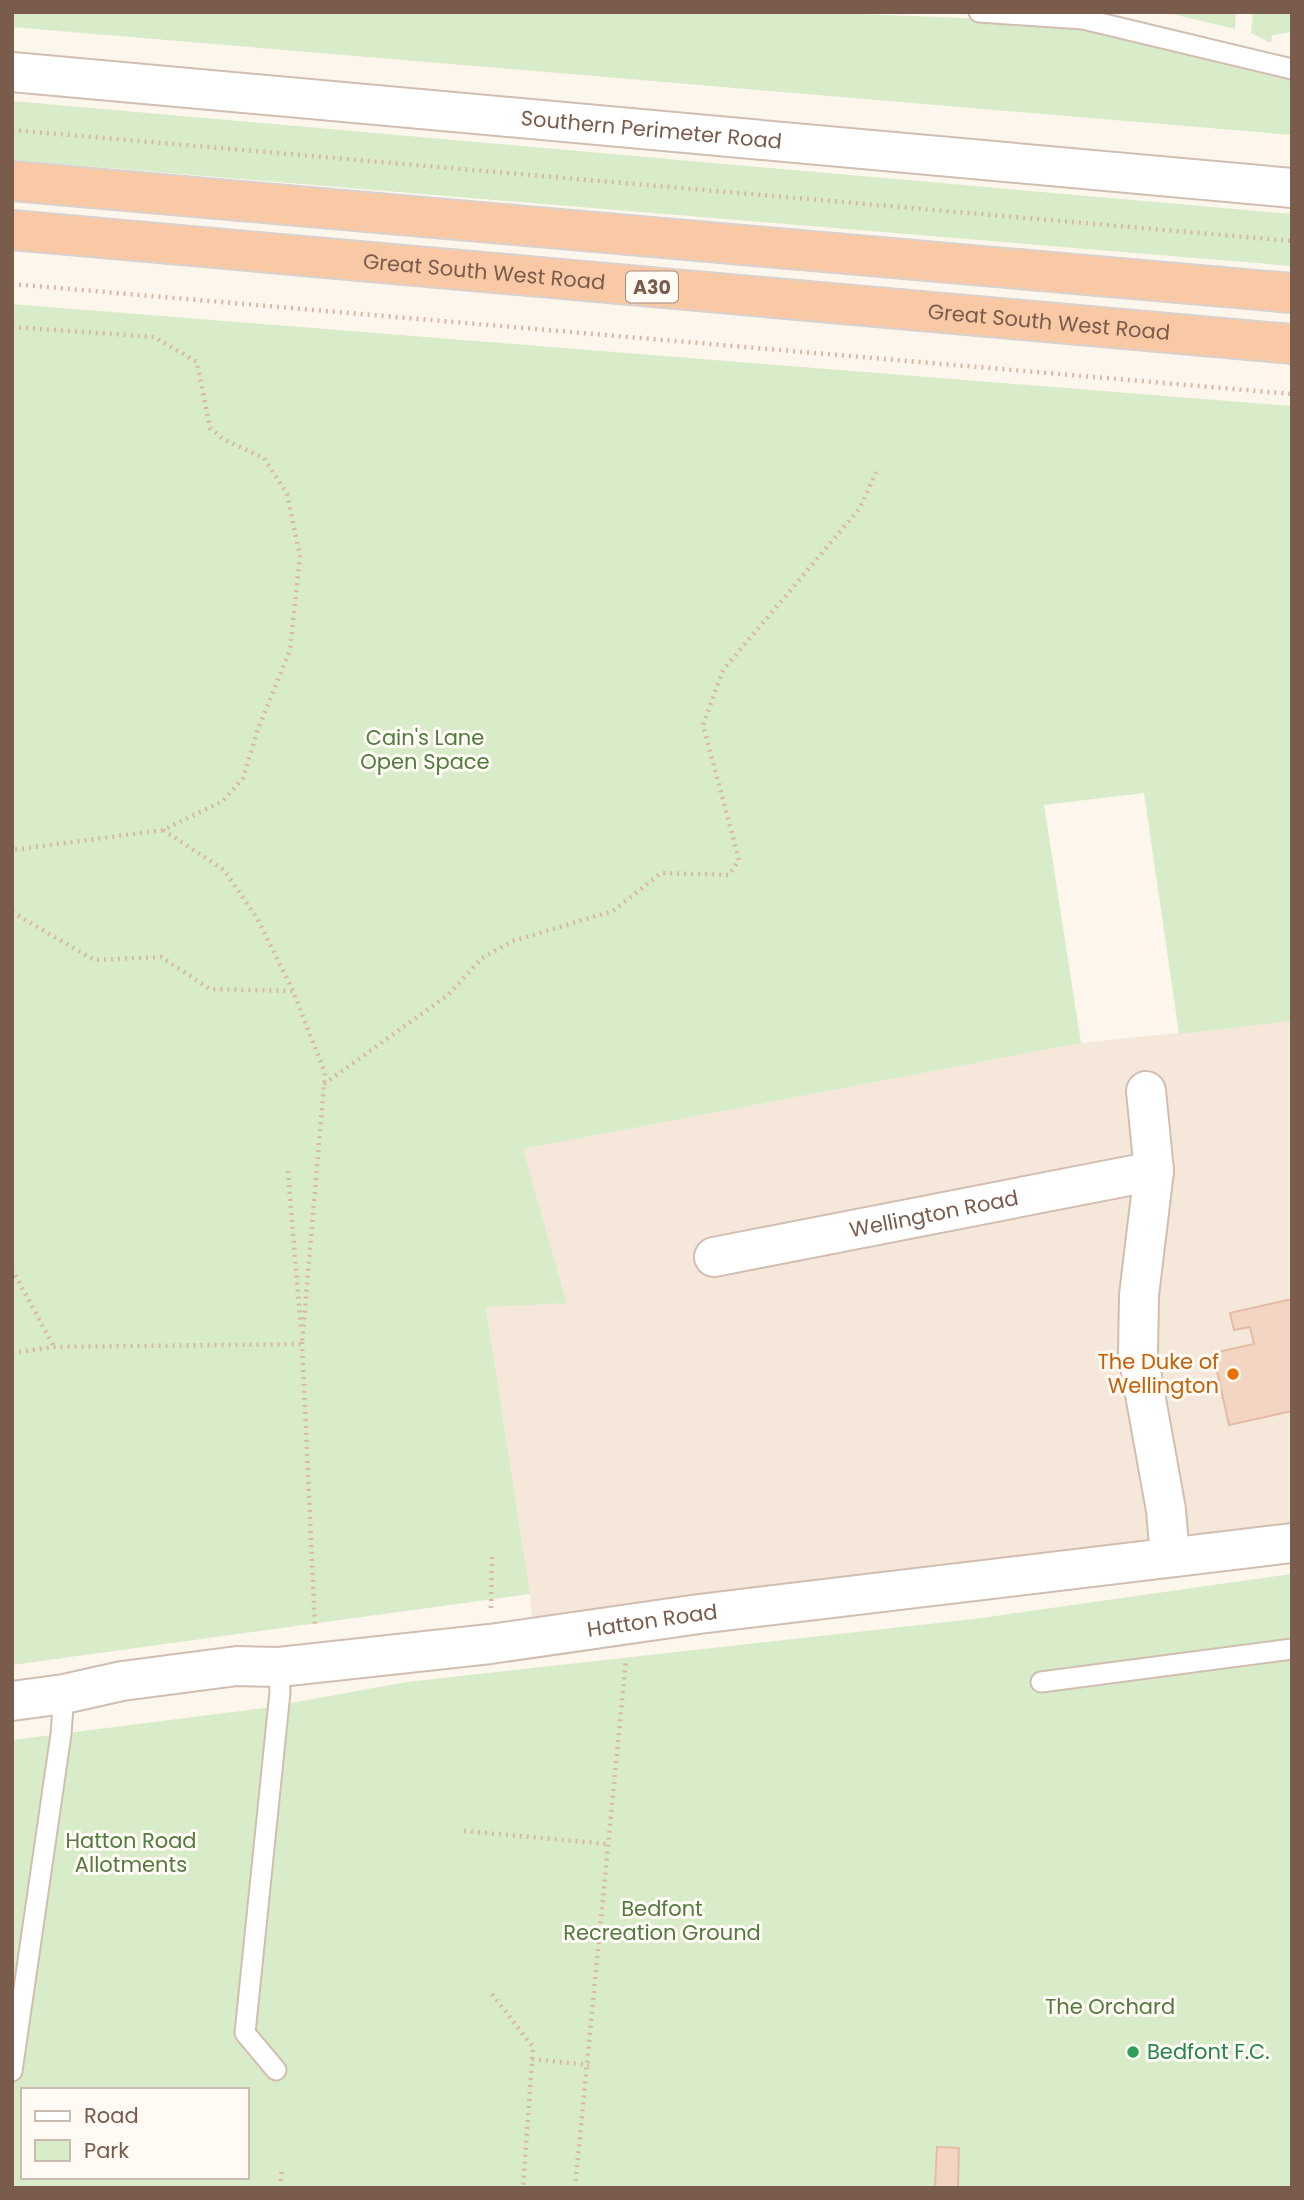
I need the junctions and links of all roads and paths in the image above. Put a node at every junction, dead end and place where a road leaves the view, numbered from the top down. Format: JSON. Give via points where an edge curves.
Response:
{"nodes":[{"id":1,"x":979,"y":12,"type":"edge"},
{"id":2,"x":1292,"y":69,"type":"edge"},
{"id":3,"x":12,"y":72,"type":"edge"},
{"id":4,"x":12,"y":130,"type":"edge"},
{"id":5,"x":12,"y":181,"type":"edge"},
{"id":6,"x":1292,"y":188,"type":"edge"},
{"id":7,"x":12,"y":230,"type":"edge"},
{"id":8,"x":1292,"y":241,"type":"edge"},
{"id":9,"x":12,"y":284,"type":"edge"},
{"id":10,"x":1292,"y":293,"type":"edge"},
{"id":11,"x":12,"y":327,"type":"edge"},
{"id":12,"x":1292,"y":344,"type":"edge"},
{"id":13,"x":1292,"y":394,"type":"edge"},
{"id":14,"x":876,"y":472,"type":"dead end"},
{"id":15,"x":163,"y":830,"type":"junction"},
{"id":16,"x":12,"y":850,"type":"edge"},
{"id":17,"x":12,"y":912,"type":"edge"},
{"id":18,"x":293,"y":992,"type":"junction"},
{"id":19,"x":324,"y":1084,"type":"junction"},
{"id":20,"x":1146,"y":1091,"type":"dead end"},
{"id":21,"x":288,"y":1171,"type":"dead end"},
{"id":22,"x":1154,"y":1171,"type":"junction"},
{"id":23,"x":714,"y":1257,"type":"dead end"},
{"id":24,"x":12,"y":1269,"type":"edge"},
{"id":25,"x":302,"y":1343,"type":"junction"},
{"id":26,"x":54,"y":1347,"type":"junction"},
{"id":27,"x":12,"y":1353,"type":"edge"},
{"id":28,"x":1292,"y":1543,"type":"edge"},
{"id":29,"x":1170,"y":1557,"type":"junction"},
{"id":30,"x":492,"y":1558,"type":"dead end"},
{"id":31,"x":628,"y":1624,"type":"junction"},
{"id":32,"x":490,"y":1644,"type":"junction"},
{"id":33,"x":1292,"y":1649,"type":"edge"},
{"id":34,"x":317,"y":1663,"type":"junction"},
{"id":35,"x":279,"y":1667,"type":"junction"},
{"id":36,"x":1041,"y":1682,"type":"dead end"},
{"id":37,"x":64,"y":1695,"type":"junction"},
{"id":38,"x":12,"y":1701,"type":"edge"},
{"id":39,"x":464,"y":1831,"type":"dead end"},
{"id":40,"x":608,"y":1844,"type":"junction"},
{"id":41,"x":492,"y":1994,"type":"dead end"},
{"id":42,"x":532,"y":2059,"type":"junction"},
{"id":43,"x":589,"y":2065,"type":"junction"},
{"id":44,"x":276,"y":2070,"type":"dead end"},
{"id":45,"x":12,"y":2071,"type":"edge"},
{"id":46,"x":282,"y":2168,"type":"dead end"},
{"id":47,"x":280,"y":2188,"type":"edge"},
{"id":48,"x":523,"y":2188,"type":"edge"},
{"id":49,"x":575,"y":2188,"type":"edge"}],
"edges":[{"from":1,"to":2,"type":"lane","via":[[1083,19]]},
{"from":3,"to":6,"type":"street","name":"Southern Perimeter Road"},
{"from":4,"to":8,"type":"path"},
{"from":5,"to":10,"type":"highway"},
{"from":7,"to":12,"type":"highway","name":"Great South West Road","number":"A30"},
{"from":9,"to":13,"type":"path"},
{"from":11,"to":15,"type":"path","via":[[154,337],[197,362],[210,428],[264,458],[287,494],[300,556],[290,650],[243,778],[223,801]]},
{"from":14,"to":19,"type":"path","via":[[860,508],[723,670],[703,724],[740,860],[729,875],[661,873],[613,911],[513,941],[482,958],[448,995]]},
{"from":15,"to":16,"type":"path"},
{"from":15,"to":18,"type":"path","via":[[224,870],[257,918]]},
{"from":17,"to":18,"type":"path","via":[[94,960],[161,957],[210,989]]},
{"from":18,"to":19,"type":"path","via":[[325,1073]]},
{"from":19,"to":25,"type":"path"},
{"from":20,"to":22,"type":"street"},
{"from":21,"to":25,"type":"path"},
{"from":22,"to":23,"type":"street","name":"Wellington Road"},
{"from":22,"to":29,"type":"street","via":[[1139,1296],[1138,1355]]},
{"from":24,"to":26,"type":"path"},
{"from":25,"to":26,"type":"path"},
{"from":25,"to":34,"type":"path"},
{"from":26,"to":27,"type":"path"},
{"from":28,"to":29,"type":"street","name":"Hatton Road"},
{"from":29,"to":31,"type":"street","name":"Hatton Road"},
{"from":30,"to":32,"type":"path"},
{"from":31,"to":32,"type":"street","name":"Hatton Road"},
{"from":31,"to":40,"type":"path"},
{"from":32,"to":34,"type":"street","name":"Hatton Road"},
{"from":33,"to":36,"type":"lane"},
{"from":34,"to":35,"type":"street","name":"Hatton Road"},
{"from":35,"to":37,"type":"street","name":"Hatton Road","via":[[237,1666],[122,1681]]},
{"from":35,"to":44,"type":"lane","via":[[245,2033]]},
{"from":37,"to":38,"type":"street","name":"Hatton Road"},
{"from":37,"to":45,"type":"lane"},
{"from":39,"to":40,"type":"path"},
{"from":40,"to":43,"type":"path"},
{"from":41,"to":42,"type":"path","via":[[533,2047]]},
{"from":42,"to":43,"type":"path"},
{"from":42,"to":48,"type":"path"},
{"from":43,"to":49,"type":"path"},
{"from":46,"to":47,"type":"path"}]}
